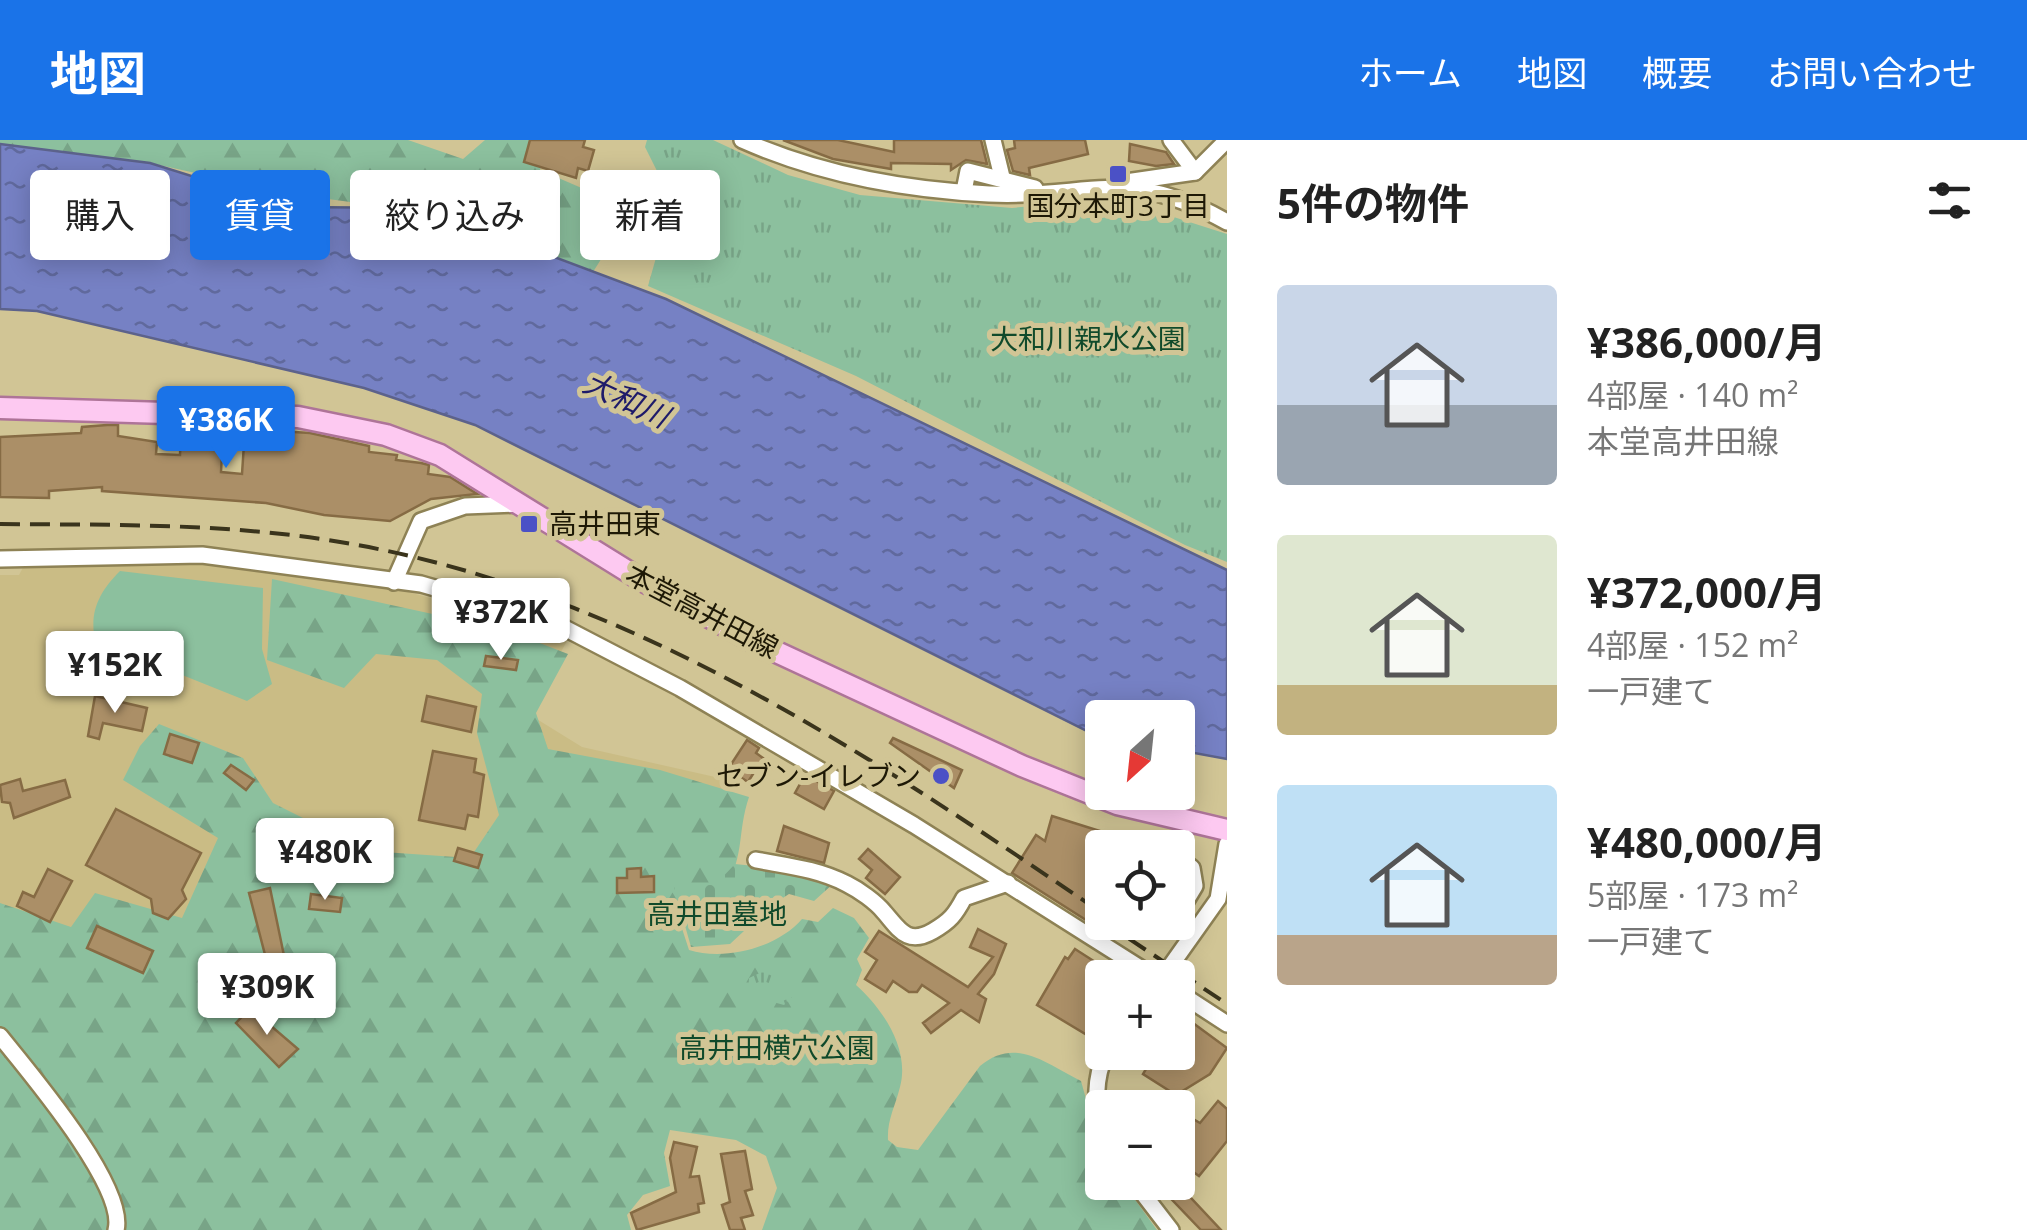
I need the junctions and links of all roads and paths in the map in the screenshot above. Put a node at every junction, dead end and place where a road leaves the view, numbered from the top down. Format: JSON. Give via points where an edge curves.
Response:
{"nodes":[{"id":1,"x":742,"y":140,"type":"edge"},
{"id":2,"x":993,"y":140,"type":"edge"},
{"id":3,"x":1171,"y":140,"type":"edge"},
{"id":4,"x":1226,"y":140,"type":"edge"},
{"id":5,"x":1195,"y":172,"type":"junction"},
{"id":6,"x":1002,"y":177,"type":"junction"},
{"id":7,"x":1116,"y":185,"type":"junction"},
{"id":8,"x":1044,"y":190,"type":"junction"},
{"id":9,"x":964,"y":191,"type":"junction"},
{"id":10,"x":1227,"y":222,"type":"edge"},
{"id":11,"x":0,"y":408,"type":"edge"},
{"id":12,"x":520,"y":504,"type":"junction"},
{"id":13,"x":0,"y":560,"type":"edge"},
{"id":14,"x":394,"y":582,"type":"junction"},
{"id":15,"x":1227,"y":830,"type":"edge"},
{"id":16,"x":1227,"y":844,"type":"edge"},
{"id":17,"x":756,"y":860,"type":"dead end"},
{"id":18,"x":1008,"y":883,"type":"junction"},
{"id":19,"x":1224,"y":884,"type":"edge"},
{"id":20,"x":1195,"y":886,"type":"edge"},
{"id":21,"x":1130,"y":960,"type":"edge"},
{"id":22,"x":1172,"y":960,"type":"edge"},
{"id":23,"x":1195,"y":1003,"type":"edge"},
{"id":24,"x":1227,"y":1024,"type":"edge"},
{"id":25,"x":0,"y":1036,"type":"edge"},
{"id":26,"x":1148,"y":1200,"type":"edge"},
{"id":27,"x":116,"y":1230,"type":"edge"},
{"id":28,"x":1171,"y":1230,"type":"edge"}],
"edges":[{"from":1,"to":9,"type":"street","via":[[845,174]]},
{"from":2,"to":6,"type":"street"},
{"from":3,"to":5,"type":"street"},
{"from":4,"to":5,"type":"street"},
{"from":5,"to":7,"type":"street","via":[[1124,178]]},
{"from":6,"to":8,"type":"street"},
{"from":6,"to":9,"type":"street","via":[[968,170]]},
{"from":7,"to":8,"type":"street"},
{"from":7,"to":10,"type":"street","via":[[1166,192]]},
{"from":8,"to":9,"type":"street"},
{"from":11,"to":12,"type":"main road","name":"本堂高井田線","via":[[298,417],[386,435],[440,455]]},
{"from":12,"to":14,"type":"street","via":[[464,506],[421,521]]},
{"from":12,"to":15,"type":"main road","name":"本堂高井田線","via":[[753,641],[1022,766],[1117,804]]},
{"from":13,"to":14,"type":"street","via":[[202,555]]},
{"from":14,"to":18,"type":"street","via":[[485,601],[575,631]]},
{"from":16,"to":19,"type":"street"},
{"from":17,"to":18,"type":"street","via":[[817,870],[851,886],[907,937],[953,920],[964,898]]},
{"from":18,"to":21,"type":"street"},
{"from":19,"to":20,"type":"street"},
{"from":19,"to":22,"type":"street"},
{"from":23,"to":24,"type":"street"},
{"from":25,"to":27,"type":"street","via":[[113,1197]]},
{"from":26,"to":28,"type":"street"}]}
